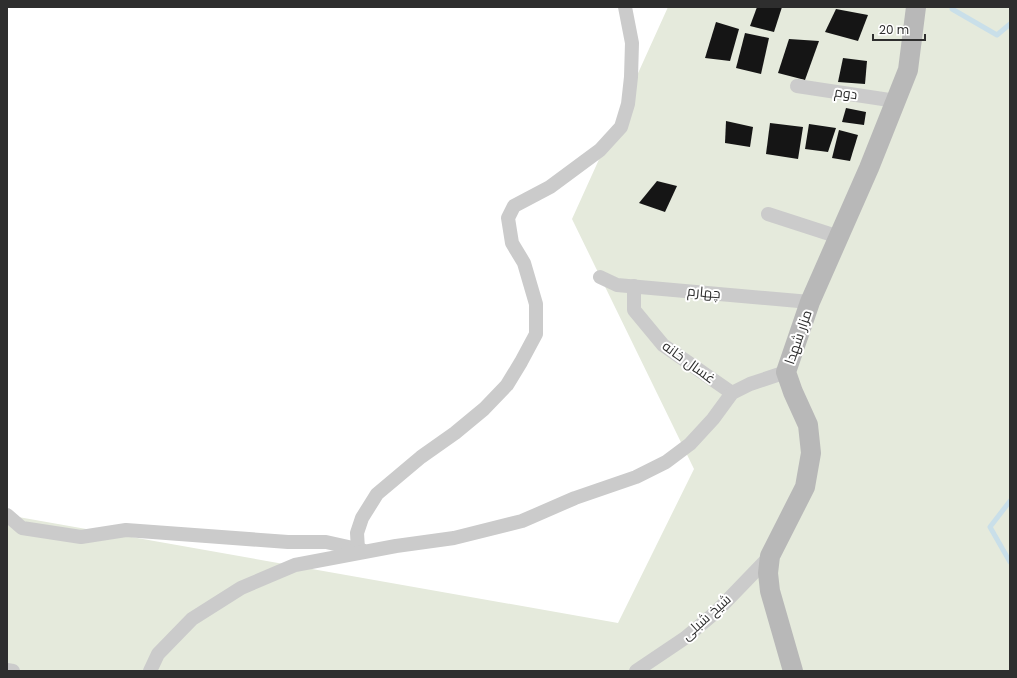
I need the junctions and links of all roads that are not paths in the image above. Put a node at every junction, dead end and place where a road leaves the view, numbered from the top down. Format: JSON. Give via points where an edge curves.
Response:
{"nodes":[{"id":1,"x":625,"y":7,"type":"edge"},
{"id":2,"x":916,"y":7,"type":"edge"},
{"id":3,"x":797,"y":86,"type":"dead end"},
{"id":4,"x":896,"y":101,"type":"junction"},
{"id":5,"x":768,"y":214,"type":"dead end"},
{"id":6,"x":838,"y":237,"type":"junction"},
{"id":7,"x":600,"y":277,"type":"dead end"},
{"id":8,"x":634,"y":286,"type":"junction"},
{"id":9,"x":810,"y":302,"type":"junction"},
{"id":10,"x":786,"y":372,"type":"junction"},
{"id":11,"x":732,"y":393,"type":"junction"},
{"id":12,"x":7,"y":515,"type":"edge"},
{"id":13,"x":363,"y":551,"type":"junction"},
{"id":14,"x":770,"y":556,"type":"junction"},
{"id":15,"x":7,"y":670,"type":"edge"},
{"id":16,"x":13,"y":671,"type":"edge"},
{"id":17,"x":150,"y":671,"type":"edge"},
{"id":18,"x":636,"y":671,"type":"edge"},
{"id":19,"x":793,"y":671,"type":"edge"}],
"edges":[{"from":1,"to":13,"type":"street","via":[[632,43],[631,77],[628,104],[621,127],[600,150],[550,187],[514,206],[508,218],[512,243],[524,263],[536,304],[536,334],[507,385],[484,409],[377,494],[362,518],[357,533]]},
{"from":2,"to":4,"type":"street","name":"مزار شهدا","via":[[908,70]]},
{"from":3,"to":4,"type":"street","name":"دوم"},
{"from":4,"to":6,"type":"street","name":"مزار شهدا"},
{"from":5,"to":6,"type":"street"},
{"from":6,"to":9,"type":"street","name":"مزار شهدا"},
{"from":7,"to":8,"type":"street","name":"چهارم","via":[[617,285]]},
{"from":8,"to":9,"type":"street","name":"چهارم"},
{"from":8,"to":11,"type":"street","name":"غسال خانه","via":[[634,310],[663,345]]},
{"from":9,"to":10,"type":"street","name":"مزار شهدا"},
{"from":10,"to":11,"type":"street"},
{"from":10,"to":14,"type":"street","name":"مزار شهدا","via":[[808,425],[811,453],[805,487]]},
{"from":11,"to":13,"type":"street","via":[[690,444],[666,462],[636,478],[575,498],[522,520],[454,538]]},
{"from":12,"to":13,"type":"street","via":[[22,528],[81,537],[126,530],[288,542],[326,542]]},
{"from":13,"to":17,"type":"street","via":[[295,565],[241,588],[192,619],[158,654]]},
{"from":14,"to":18,"type":"street","name":"شیخ شبلی","via":[[701,625]]},
{"from":14,"to":19,"type":"street","name":"مزار شهدا","via":[[770,591]]},
{"from":15,"to":16,"type":"street"}]}
